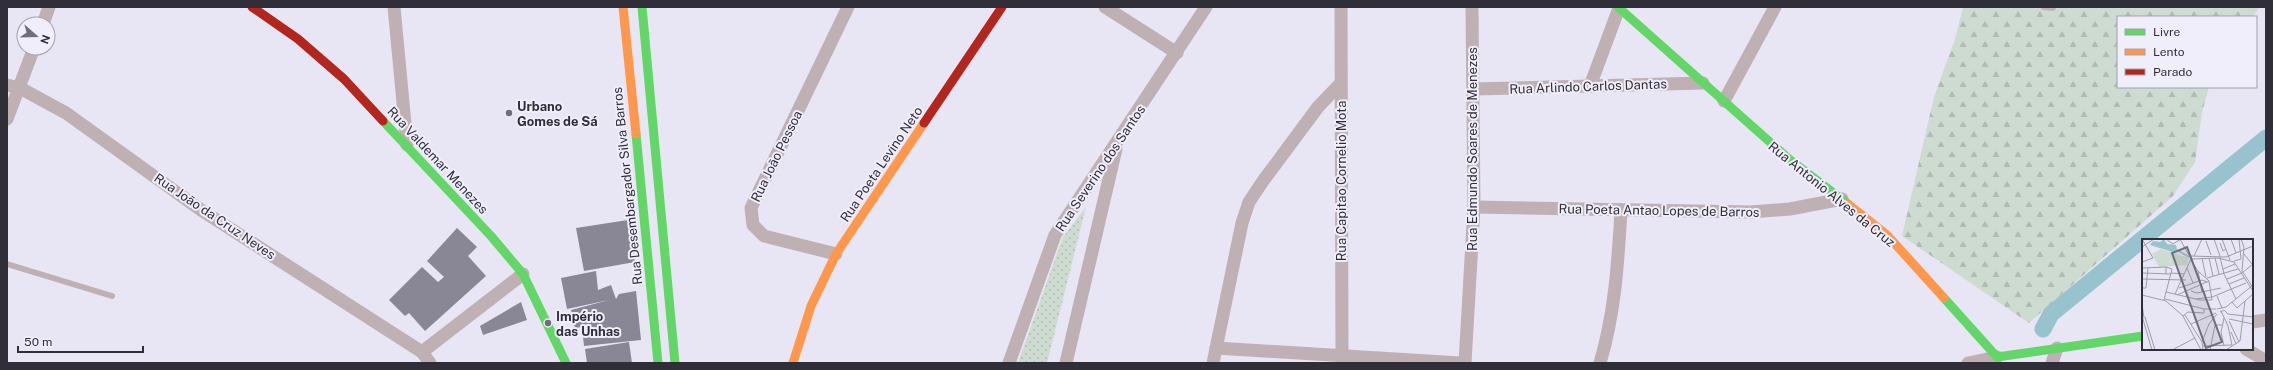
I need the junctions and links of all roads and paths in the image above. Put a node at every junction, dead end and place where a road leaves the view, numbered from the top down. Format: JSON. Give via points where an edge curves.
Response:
{"nodes":[{"id":1,"x":252,"y":7,"type":"edge"},
{"id":2,"x":394,"y":7,"type":"edge"},
{"id":3,"x":623,"y":7,"type":"edge"},
{"id":4,"x":848,"y":7,"type":"edge"},
{"id":5,"x":1002,"y":7,"type":"edge"},
{"id":6,"x":1106,"y":7,"type":"edge"},
{"id":7,"x":1206,"y":7,"type":"edge"},
{"id":8,"x":1342,"y":7,"type":"edge"},
{"id":9,"x":1472,"y":7,"type":"edge"},
{"id":10,"x":1619,"y":7,"type":"edge"},
{"id":11,"x":1775,"y":7,"type":"edge"},
{"id":12,"x":2044,"y":7,"type":"edge"},
{"id":13,"x":2053,"y":8,"type":"edge"},
{"id":14,"x":642,"y":11,"type":"edge"},
{"id":15,"x":623,"y":18,"type":"junction"},
{"id":16,"x":1177,"y":53,"type":"junction"},
{"id":17,"x":30,"y":56,"type":"edge"},
{"id":18,"x":1703,"y":83,"type":"junction"},
{"id":19,"x":1340,"y":84,"type":"junction"},
{"id":20,"x":1590,"y":86,"type":"junction"},
{"id":21,"x":13,"y":87,"type":"edge"},
{"id":22,"x":1474,"y":89,"type":"junction"},
{"id":23,"x":1724,"y":101,"type":"junction"},
{"id":24,"x":7,"y":119,"type":"edge"},
{"id":25,"x":1118,"y":140,"type":"junction"},
{"id":26,"x":407,"y":145,"type":"junction"},
{"id":27,"x":654,"y":146,"type":"junction"},
{"id":28,"x":635,"y":148,"type":"junction"},
{"id":29,"x":1842,"y":199,"type":"junction"},
{"id":30,"x":1474,"y":207,"type":"junction"},
{"id":31,"x":1621,"y":211,"type":"junction"},
{"id":32,"x":663,"y":232,"type":"junction"},
{"id":33,"x":645,"y":235,"type":"junction"},
{"id":34,"x":836,"y":254,"type":"junction"},
{"id":35,"x":7,"y":264,"type":"edge"},
{"id":36,"x":667,"y":273,"type":"junction"},
{"id":37,"x":522,"y":274,"type":"junction"},
{"id":38,"x":649,"y":276,"type":"junction"},
{"id":39,"x":112,"y":296,"type":"dead end"},
{"id":40,"x":2266,"y":320,"type":"edge"},
{"id":41,"x":2253,"y":322,"type":"edge"},
{"id":42,"x":2142,"y":336,"type":"edge"},
{"id":43,"x":799,"y":343,"type":"junction"},
{"id":44,"x":1216,"y":348,"type":"junction"},
{"id":45,"x":2248,"y":350,"type":"edge"},
{"id":46,"x":422,"y":352,"type":"junction"},
{"id":47,"x":2054,"y":354,"type":"edge"},
{"id":48,"x":1997,"y":357,"type":"junction"},
{"id":49,"x":1346,"y":359,"type":"edge"},
{"id":50,"x":2266,"y":361,"type":"edge"},
{"id":51,"x":1981,"y":362,"type":"edge"},
{"id":52,"x":430,"y":363,"type":"edge"},
{"id":53,"x":566,"y":363,"type":"edge"},
{"id":54,"x":658,"y":363,"type":"edge"},
{"id":55,"x":675,"y":363,"type":"edge"},
{"id":56,"x":784,"y":363,"type":"edge"},
{"id":57,"x":793,"y":363,"type":"edge"},
{"id":58,"x":1009,"y":363,"type":"edge"},
{"id":59,"x":1066,"y":363,"type":"edge"},
{"id":60,"x":1213,"y":363,"type":"edge"},
{"id":61,"x":1460,"y":363,"type":"edge"},
{"id":62,"x":1464,"y":363,"type":"edge"},
{"id":63,"x":1600,"y":363,"type":"edge"},
{"id":64,"x":1968,"y":363,"type":"edge"}],
"edges":[{"from":1,"to":26,"type":"main road","name":"Rua Valdemar Menezes","via":[[317,55],[344,79]]},
{"from":2,"to":26,"type":"street"},
{"from":3,"to":15,"type":"main road","name":"Rua Desembargador Silva Barros"},
{"from":4,"to":34,"type":"street","name":"Rua João Pessoa","via":[[751,208],[753,224],[764,236]]},
{"from":5,"to":34,"type":"main road","name":"Rua Poeta Levino Neto"},
{"from":6,"to":16,"type":"street"},
{"from":7,"to":16,"type":"street","name":"Rua Severino dos Santos"},
{"from":8,"to":19,"type":"street","name":"Rua Capitao Cornelio Mota"},
{"from":9,"to":22,"type":"street","name":"Rua Edmundo Soares de Menezes"},
{"from":10,"to":18,"type":"main road","name":"Rua Antonio Alves da Cruz"},
{"from":10,"to":20,"type":"street"},
{"from":11,"to":23,"type":"street"},
{"from":12,"to":13,"type":"lane"},
{"from":14,"to":15,"type":"main road"},
{"from":14,"to":27,"type":"main road"},
{"from":15,"to":28,"type":"main road","name":"Rua Desembargador Silva Barros"},
{"from":16,"to":25,"type":"street","name":"Rua Severino dos Santos"},
{"from":17,"to":21,"type":"street"},
{"from":18,"to":20,"type":"street","name":"Rua Arlindo Carlos Dantas"},
{"from":18,"to":23,"type":"main road","name":"Rua Antonio Alves da Cruz"},
{"from":19,"to":44,"type":"street","via":[[1318,107],[1248,202]]},
{"from":19,"to":49,"type":"street","name":"Rua Capitao Cornelio Mota"},
{"from":20,"to":22,"type":"street","name":"Rua Arlindo Carlos Dantas"},
{"from":21,"to":24,"type":"street"},
{"from":21,"to":46,"type":"street","name":"Rua João da Cruz Neves","via":[[66,113],[201,210]]},
{"from":22,"to":30,"type":"street","name":"Rua Edmundo Soares de Menezes"},
{"from":23,"to":29,"type":"main road","name":"Rua Antonio Alves da Cruz","via":[[1789,159]]},
{"from":25,"to":58,"type":"street","name":"Rua Severino dos Santos","via":[[1055,235]]},
{"from":25,"to":59,"type":"street"},
{"from":26,"to":37,"type":"main road","name":"Rua Valdemar Menezes","via":[[491,236]]},
{"from":27,"to":28,"type":"main road"},
{"from":27,"to":32,"type":"main road"},
{"from":28,"to":33,"type":"main road","name":"Rua Desembargador Silva Barros"},
{"from":29,"to":31,"type":"street","name":"Rua Poeta Antao Lopes de Barros","via":[[1790,209],[1750,212]]},
{"from":29,"to":48,"type":"main road","name":"Rua Antonio Alves da Cruz","via":[[1887,235]]},
{"from":30,"to":31,"type":"street","name":"Rua Poeta Antao Lopes de Barros"},
{"from":30,"to":62,"type":"street","name":"Rua Edmundo Soares de Menezes"},
{"from":31,"to":63,"type":"street","via":[[1616,281],[1607,340]]},
{"from":32,"to":33,"type":"main road"},
{"from":32,"to":36,"type":"main road"},
{"from":33,"to":38,"type":"main road","name":"Rua Desembargador Silva Barros"},
{"from":34,"to":43,"type":"main road","name":"Rua Poeta Levino Neto","via":[[812,306]]},
{"from":35,"to":39,"type":"lane"},
{"from":36,"to":38,"type":"main road"},
{"from":36,"to":55,"type":"main road"},
{"from":37,"to":46,"type":"street"},
{"from":37,"to":53,"type":"main road","name":"Rua Valdemar Menezes"},
{"from":38,"to":54,"type":"main road","name":"Rua Desembargador Silva Barros"},
{"from":40,"to":41,"type":"street"},
{"from":42,"to":47,"type":"main road"},
{"from":43,"to":56,"type":"main road","name":"Rua Poeta Levino Neto"},
{"from":43,"to":57,"type":"main road","name":"Rua Poeta Levino Neto"},
{"from":44,"to":49,"type":"street"},
{"from":44,"to":60,"type":"street"},
{"from":45,"to":50,"type":"street"},
{"from":46,"to":52,"type":"street"},
{"from":47,"to":48,"type":"main road"},
{"from":48,"to":51,"type":"street"},
{"from":49,"to":61,"type":"street"},
{"from":51,"to":64,"type":"street"}]}
